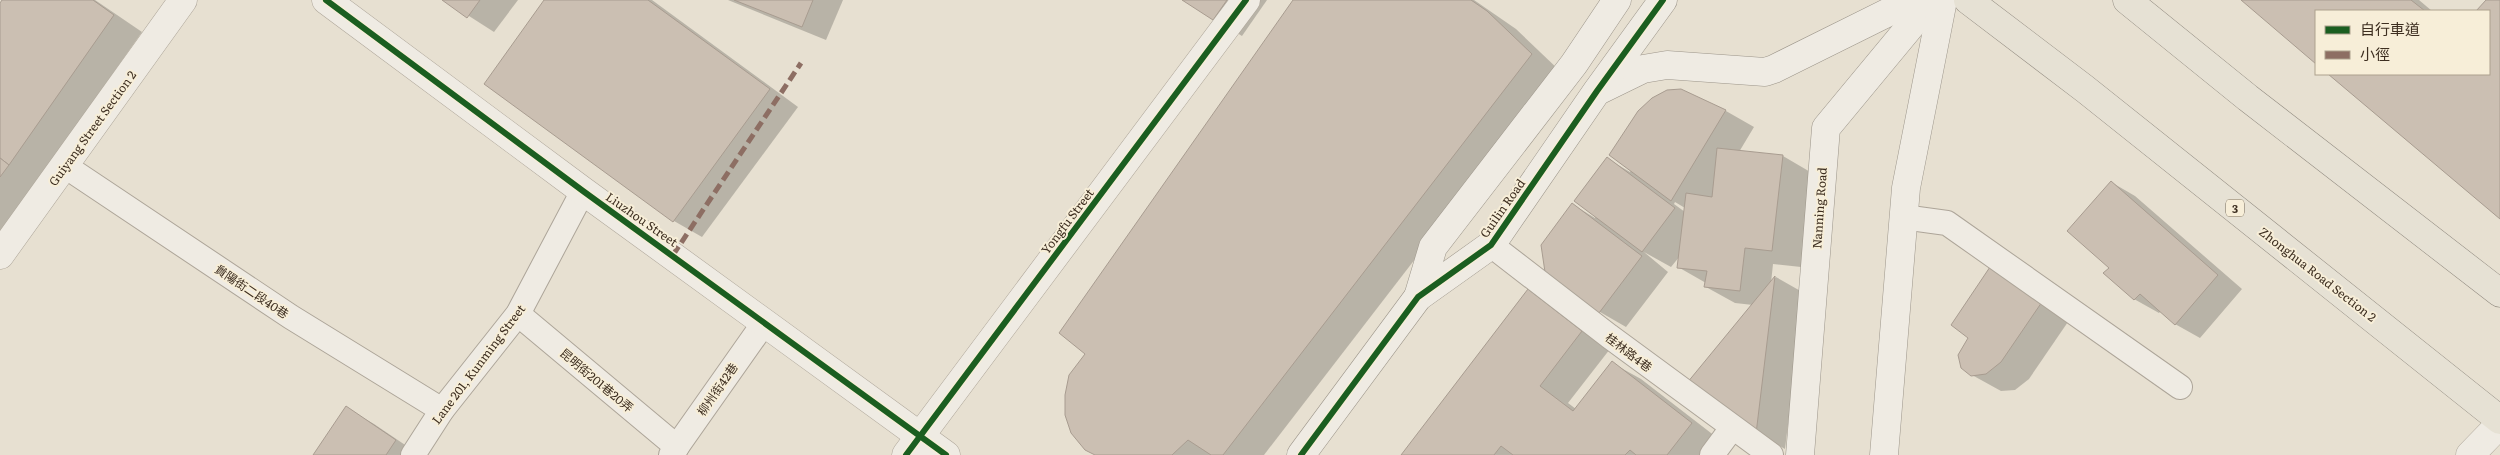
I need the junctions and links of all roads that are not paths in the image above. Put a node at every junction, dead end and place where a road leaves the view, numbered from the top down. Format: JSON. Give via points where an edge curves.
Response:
{"nodes":[{"id":1,"x":183,"y":0,"type":"edge"},
{"id":2,"x":326,"y":0,"type":"edge"},
{"id":3,"x":1246,"y":0,"type":"edge"},
{"id":4,"x":1616,"y":0,"type":"edge"},
{"id":5,"x":1663,"y":0,"type":"edge"},
{"id":6,"x":1913,"y":0,"type":"edge"},
{"id":7,"x":1932,"y":0,"type":"edge"},
{"id":8,"x":1943,"y":0,"type":"edge"},
{"id":9,"x":1968,"y":0,"type":"edge"},
{"id":10,"x":2127,"y":0,"type":"edge"},
{"id":11,"x":1597,"y":91,"type":"junction"},
{"id":12,"x":65,"y":166,"type":"junction"},
{"id":13,"x":583,"y":191,"type":"junction"},
{"id":14,"x":1904,"y":217,"type":"junction"},
{"id":15,"x":1490,"y":245,"type":"junction"},
{"id":16,"x":0,"y":255,"type":"edge"},
{"id":17,"x":2500,"y":293,"type":"edge"},
{"id":18,"x":1418,"y":297,"type":"junction"},
{"id":19,"x":518,"y":314,"type":"junction"},
{"id":20,"x":764,"y":323,"type":"junction"},
{"id":21,"x":2180,"y":387,"type":"dead end"},
{"id":22,"x":442,"y":410,"type":"junction"},
{"id":23,"x":2500,"y":420,"type":"edge"},
{"id":24,"x":2500,"y":424,"type":"edge"},
{"id":25,"x":1732,"y":428,"type":"junction"},
{"id":26,"x":914,"y":446,"type":"edge"},
{"id":27,"x":674,"y":451,"type":"edge"},
{"id":28,"x":412,"y":455,"type":"edge"},
{"id":29,"x":946,"y":455,"type":"edge"},
{"id":30,"x":1302,"y":455,"type":"edge"},
{"id":31,"x":1712,"y":455,"type":"edge"},
{"id":32,"x":1771,"y":455,"type":"edge"},
{"id":33,"x":1800,"y":455,"type":"edge"},
{"id":34,"x":1884,"y":455,"type":"edge"},
{"id":35,"x":2470,"y":455,"type":"edge"}],
"edges":[{"from":1,"to":12,"type":"street","name":"Guiyang Street Section 2"},
{"from":2,"to":13,"type":"street","name":"Liuzhou Street"},
{"from":3,"to":26,"type":"street","name":"Yongfu Street"},
{"from":4,"to":18,"type":"street","name":"Guilin Road","via":[[1574,64],[1433,247]]},
{"from":5,"to":11,"type":"street","name":"Guilin Road"},
{"from":6,"to":11,"type":"street","name":"Guilin Road","via":[[1764,72],[1667,65],[1643,69]]},
{"from":7,"to":33,"type":"street","name":"Nanning Road","via":[[1826,128]]},
{"from":8,"to":14,"type":"street","via":[[1906,188]]},
{"from":9,"to":23,"type":"main road","name":"Zhonghua Road Section 2","number":"3","via":[[2085,89]]},
{"from":10,"to":17,"type":"main road"},
{"from":11,"to":15,"type":"street","name":"Guilin Road"},
{"from":12,"to":16,"type":"street","name":"Guiyang Street Section 2"},
{"from":12,"to":22,"type":"lane","name":"貴陽街二段40巷","via":[[291,316]]},
{"from":13,"to":19,"type":"lane","name":"Lane 201, Kunming Street"},
{"from":13,"to":20,"type":"street","name":"Liuzhou Street"},
{"from":14,"to":21,"type":"lane","via":[[1947,223]]},
{"from":14,"to":34,"type":"street"},
{"from":15,"to":18,"type":"street","name":"Guilin Road"},
{"from":15,"to":25,"type":"lane","name":"桂林路4巷"},
{"from":18,"to":30,"type":"street","name":"Guilin Road"},
{"from":19,"to":22,"type":"lane","name":"Lane 201, Kunming Street"},
{"from":19,"to":27,"type":"lane","name":"昆明街201巷20弄"},
{"from":20,"to":26,"type":"street","name":"Liuzhou Street"},
{"from":20,"to":27,"type":"lane","name":"柳州街42巷"},
{"from":22,"to":28,"type":"lane","name":"Lane 201, Kunming Street"},
{"from":24,"to":35,"type":"street"},
{"from":25,"to":31,"type":"lane"},
{"from":25,"to":32,"type":"lane","name":"桂林路4巷"},
{"from":26,"to":29,"type":"street","name":"Liuzhou Street"}]}
